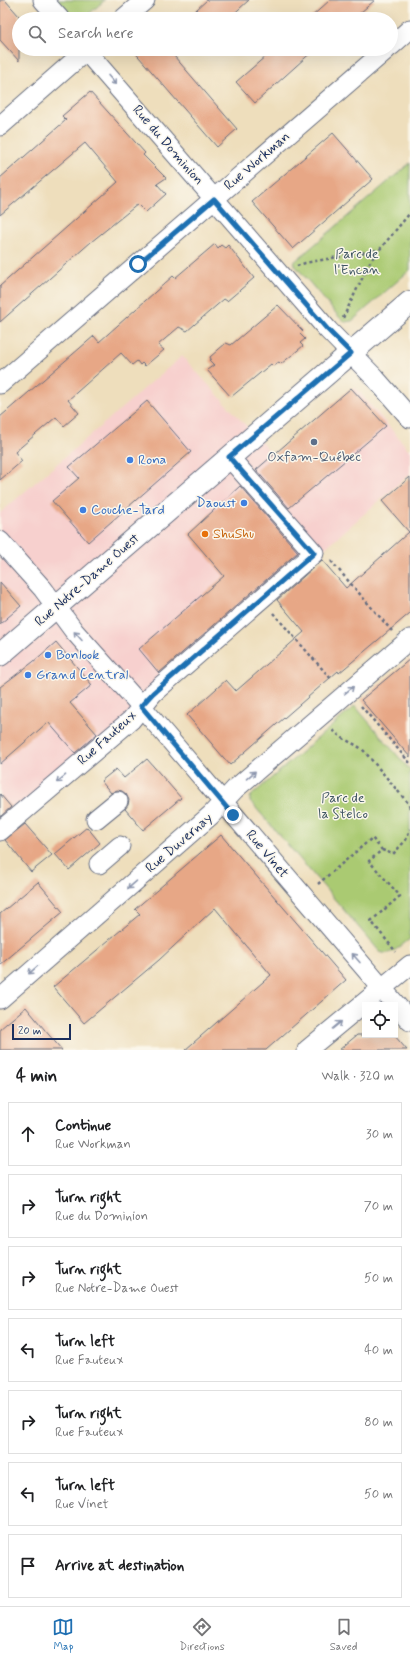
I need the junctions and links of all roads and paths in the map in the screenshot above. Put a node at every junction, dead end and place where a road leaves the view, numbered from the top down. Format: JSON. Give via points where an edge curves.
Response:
{"nodes":[{"id":1,"x":44,"y":0,"type":"edge"},
{"id":2,"x":145,"y":0,"type":"edge"},
{"id":3,"x":54,"y":12,"type":"edge"},
{"id":4,"x":131,"y":12,"type":"edge"},
{"id":5,"x":410,"y":29,"type":"edge"},
{"id":6,"x":398,"y":40,"type":"edge"},
{"id":7,"x":80,"y":56,"type":"edge"},
{"id":8,"x":92,"y":56,"type":"edge"},
{"id":9,"x":379,"y":56,"type":"edge"},
{"id":10,"x":0,"y":126,"type":"edge"},
{"id":11,"x":214,"y":199,"type":"junction"},
{"id":12,"x":410,"y":213,"type":"edge"},
{"id":13,"x":378,"y":250,"type":"junction"},
{"id":14,"x":294,"y":268,"type":"dead end"},
{"id":15,"x":410,"y":302,"type":"edge"},
{"id":16,"x":341,"y":322,"type":"dead end"},
{"id":17,"x":351,"y":353,"type":"junction"},
{"id":18,"x":0,"y":384,"type":"edge"},
{"id":19,"x":410,"y":418,"type":"edge"},
{"id":20,"x":229,"y":457,"type":"junction"},
{"id":21,"x":0,"y":541,"type":"edge"},
{"id":22,"x":330,"y":559,"type":"dead end"},
{"id":23,"x":56,"y":606,"type":"junction"},
{"id":24,"x":272,"y":612,"type":"dead end"},
{"id":25,"x":403,"y":636,"type":"edge"},
{"id":26,"x":0,"y":655,"type":"edge"},
{"id":27,"x":336,"y":685,"type":"dead end"},
{"id":28,"x":357,"y":701,"type":"dead end"},
{"id":29,"x":141,"y":706,"type":"junction"},
{"id":30,"x":331,"y":728,"type":"dead end"},
{"id":31,"x":410,"y":763,"type":"edge"},
{"id":32,"x":118,"y":801,"type":"dead end"},
{"id":33,"x":223,"y":802,"type":"junction"},
{"id":34,"x":410,"y":808,"type":"edge"},
{"id":35,"x":96,"y":819,"type":"dead end"},
{"id":36,"x":410,"y":829,"type":"edge"},
{"id":37,"x":0,"y":831,"type":"edge"},
{"id":38,"x":120,"y":846,"type":"dead end"},
{"id":39,"x":382,"y":850,"type":"junction"},
{"id":40,"x":99,"y":864,"type":"dead end"},
{"id":41,"x":318,"y":884,"type":"dead end"},
{"id":42,"x":396,"y":952,"type":"dead end"},
{"id":43,"x":410,"y":965,"type":"edge"},
{"id":44,"x":381,"y":988,"type":"junction"},
{"id":45,"x":0,"y":999,"type":"edge"},
{"id":46,"x":410,"y":1021,"type":"edge"},
{"id":47,"x":307,"y":1050,"type":"edge"}],
"edges":[{"from":1,"to":3,"type":"street"},
{"from":2,"to":4,"type":"street"},
{"from":5,"to":6,"type":"street"},
{"from":7,"to":10,"type":"street"},
{"from":8,"to":11,"type":"street","name":"Rue du Dominion","one_way":true},
{"from":9,"to":11,"type":"street","name":"Rue Workman"},
{"from":11,"to":17,"type":"street","name":"Rue du Dominion"},
{"from":11,"to":18,"type":"street","name":"Rue Workman"},
{"from":12,"to":13,"type":"path"},
{"from":13,"to":14,"type":"path","via":[[305,263]]},
{"from":13,"to":16,"type":"path","via":[[366,268]]},
{"from":15,"to":17,"type":"main road","name":"Rue Notre-Dame Ouest"},
{"from":17,"to":19,"type":"street","name":"Rue du Dominion"},
{"from":17,"to":20,"type":"main road","name":"Rue Notre-Dame Ouest"},
{"from":20,"to":23,"type":"main road","name":"Rue Notre-Dame Ouest"},
{"from":20,"to":29,"type":"street","name":"Rue Fauteux","via":[[314,553]]},
{"from":21,"to":23,"type":"street","name":"Rue Vinet"},
{"from":22,"to":25,"type":"path"},
{"from":23,"to":26,"type":"main road","name":"Rue Notre-Dame Ouest"},
{"from":29,"to":23,"type":"street","name":"Rue Vinet","one_way":true,"via":[[74,631]]},
{"from":24,"to":27,"type":"path"},
{"from":33,"to":25,"type":"street","name":"Rue Duvernay","one_way":true},
{"from":28,"to":31,"type":"path"},
{"from":29,"to":33,"type":"street","name":"Rue Vinet"},
{"from":29,"to":37,"type":"street","name":"Rue Fauteux","one_way":true,"via":[[131,720]]},
{"from":30,"to":34,"type":"path","via":[[342,739],[364,751]]},
{"from":32,"to":35,"type":"street"},
{"from":44,"to":33,"type":"street","name":"Rue Vinet","one_way":true},
{"from":33,"to":45,"type":"street","name":"Rue Duvernay","one_way":true,"via":[[211,816]]},
{"from":36,"to":39,"type":"path","via":[[406,840],[393,854]]},
{"from":38,"to":40,"type":"street"},
{"from":39,"to":41,"type":"path","via":[[372,838]]},
{"from":39,"to":42,"type":"path","via":[[369,861],[400,896],[371,921]]},
{"from":43,"to":44,"type":"street"},
{"from":44,"to":46,"type":"street","name":"Rue Vinet"},
{"from":47,"to":44,"type":"street","one_way":true}]}
